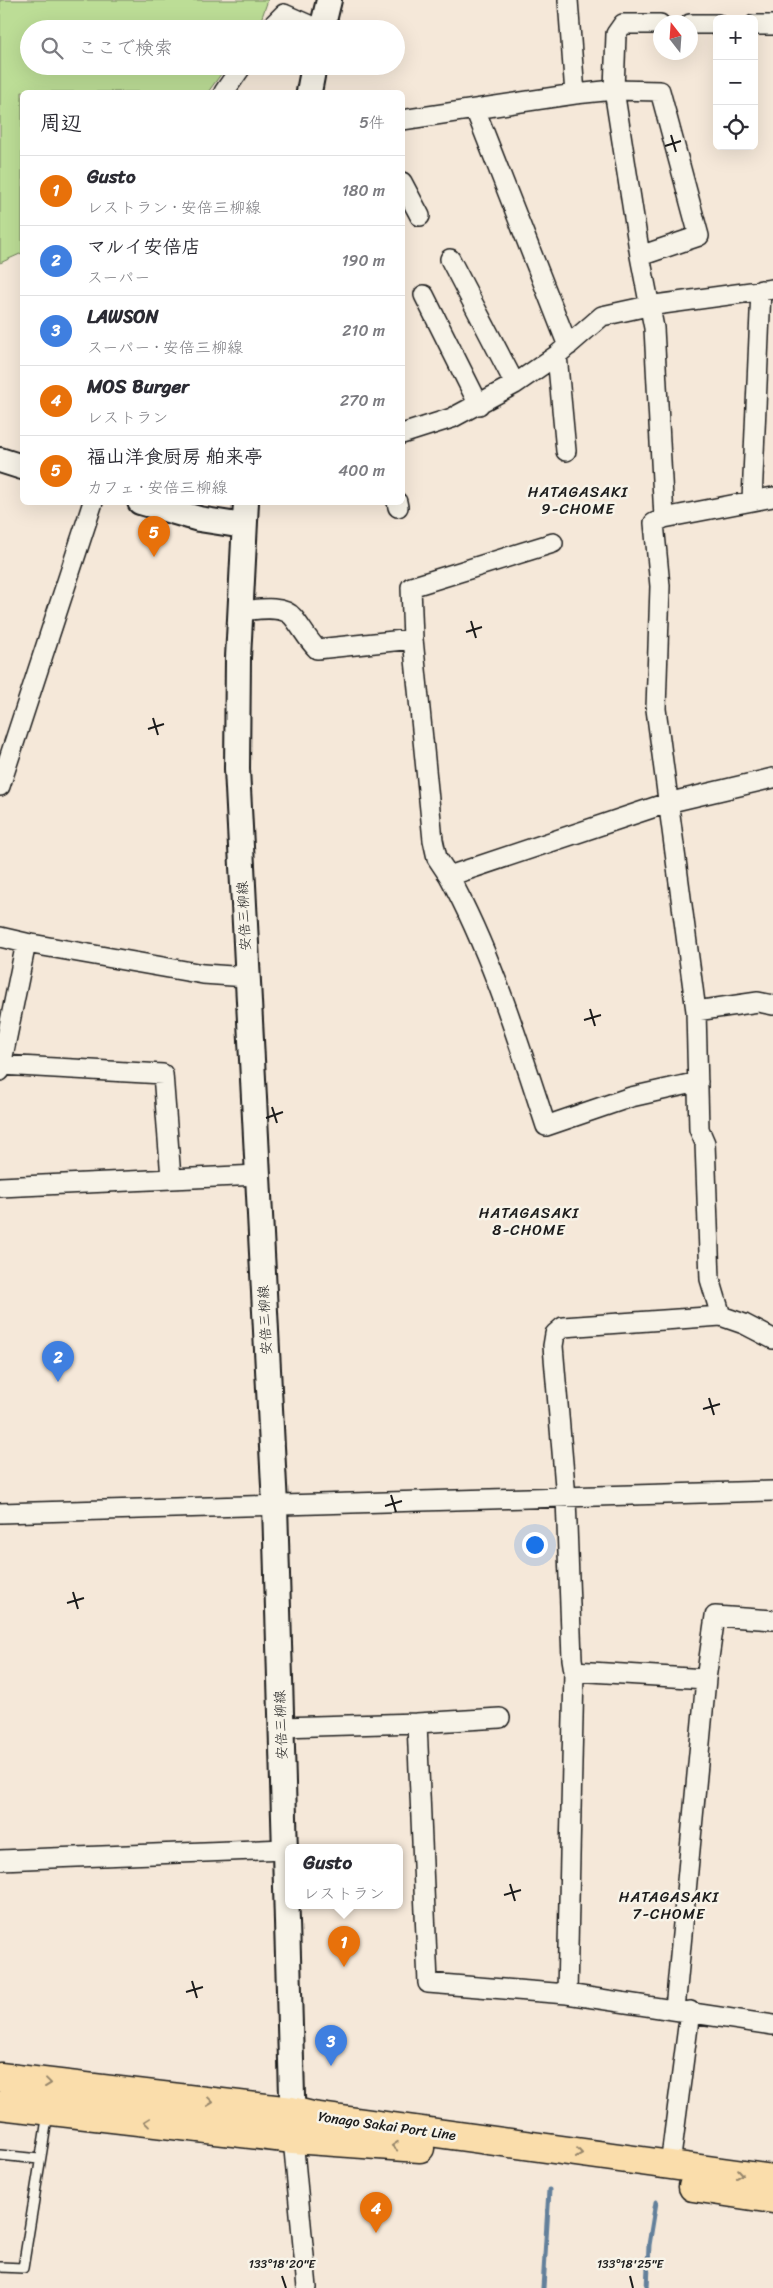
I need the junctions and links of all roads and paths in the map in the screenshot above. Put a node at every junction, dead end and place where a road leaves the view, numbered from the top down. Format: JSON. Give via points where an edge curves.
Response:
{"nodes":[{"id":1,"x":329,"y":0,"type":"edge"},
{"id":2,"x":568,"y":0,"type":"edge"},
{"id":3,"x":283,"y":7,"type":"edge"},
{"id":4,"x":275,"y":20,"type":"edge"},
{"id":5,"x":304,"y":20,"type":"edge"},
{"id":6,"x":324,"y":20,"type":"edge"},
{"id":7,"x":653,"y":24,"type":"edge"},
{"id":8,"x":698,"y":24,"type":"edge"},
{"id":9,"x":713,"y":24,"type":"edge"},
{"id":10,"x":758,"y":24,"type":"edge"},
{"id":11,"x":773,"y":25,"type":"edge"},
{"id":12,"x":236,"y":75,"type":"edge"},
{"id":13,"x":312,"y":75,"type":"edge"},
{"id":14,"x":225,"y":90,"type":"edge"},
{"id":15,"x":309,"y":90,"type":"edge"},
{"id":16,"x":614,"y":90,"type":"junction"},
{"id":17,"x":574,"y":94,"type":"junction"},
{"id":18,"x":475,"y":109,"type":"junction"},
{"id":19,"x":405,"y":120,"type":"edge"},
{"id":20,"x":405,"y":188,"type":"edge"},
{"id":21,"x":420,"y":216,"type":"dead end"},
{"id":22,"x":640,"y":256,"type":"junction"},
{"id":23,"x":450,"y":258,"type":"dead end"},
{"id":24,"x":767,"y":290,"type":"edge"},
{"id":25,"x":424,"y":295,"type":"dead end"},
{"id":26,"x":648,"y":306,"type":"junction"},
{"id":27,"x":562,"y":351,"type":"junction"},
{"id":28,"x":515,"y":384,"type":"junction"},
{"id":29,"x":479,"y":405,"type":"junction"},
{"id":30,"x":405,"y":433,"type":"edge"},
{"id":31,"x":566,"y":451,"type":"dead end"},
{"id":32,"x":0,"y":460,"type":"edge"},
{"id":33,"x":20,"y":466,"type":"edge"},
{"id":34,"x":773,"y":497,"type":"edge"},
{"id":35,"x":752,"y":500,"type":"junction"},
{"id":36,"x":92,"y":505,"type":"edge"},
{"id":37,"x":150,"y":505,"type":"edge"},
{"id":38,"x":245,"y":514,"type":"edge"},
{"id":39,"x":664,"y":518,"type":"junction"},
{"id":40,"x":554,"y":543,"type":"dead end"},
{"id":41,"x":240,"y":611,"type":"junction"},
{"id":42,"x":413,"y":638,"type":"junction"},
{"id":43,"x":773,"y":778,"type":"edge"},
{"id":44,"x":0,"y":786,"type":"edge"},
{"id":45,"x":667,"y":802,"type":"junction"},
{"id":46,"x":448,"y":876,"type":"junction"},
{"id":47,"x":0,"y":937,"type":"edge"},
{"id":48,"x":26,"y":943,"type":"junction"},
{"id":49,"x":247,"y":977,"type":"junction"},
{"id":50,"x":773,"y":1005,"type":"edge"},
{"id":51,"x":696,"y":1011,"type":"junction"},
{"id":52,"x":1,"y":1068,"type":"edge"},
{"id":53,"x":698,"y":1082,"type":"junction"},
{"id":54,"x":258,"y":1175,"type":"junction"},
{"id":55,"x":171,"y":1178,"type":"junction"},
{"id":56,"x":0,"y":1187,"type":"edge"},
{"id":57,"x":721,"y":1316,"type":"junction"},
{"id":58,"x":773,"y":1339,"type":"edge"},
{"id":59,"x":773,"y":1491,"type":"edge"},
{"id":60,"x":566,"y":1498,"type":"junction"},
{"id":61,"x":275,"y":1505,"type":"junction"},
{"id":62,"x":0,"y":1513,"type":"edge"},
{"id":63,"x":773,"y":1620,"type":"edge"},
{"id":64,"x":574,"y":1671,"type":"junction"},
{"id":65,"x":706,"y":1679,"type":"junction"},
{"id":66,"x":500,"y":1718,"type":"dead end"},
{"id":67,"x":416,"y":1724,"type":"junction"},
{"id":68,"x":280,"y":1727,"type":"junction"},
{"id":69,"x":284,"y":1849,"type":"junction"},
{"id":70,"x":0,"y":1860,"type":"edge"},
{"id":71,"x":285,"y":1882,"type":"edge"},
{"id":72,"x":286,"y":1909,"type":"edge"},
{"id":73,"x":567,"y":1994,"type":"junction"},
{"id":74,"x":682,"y":2010,"type":"junction"},
{"id":75,"x":773,"y":2025,"type":"edge"},
{"id":76,"x":0,"y":2077,"type":"edge"},
{"id":77,"x":0,"y":2105,"type":"edge"},
{"id":78,"x":48,"y":2111,"type":"junction"},
{"id":79,"x":292,"y":2111,"type":"junction"},
{"id":80,"x":293,"y":2139,"type":"junction"},
{"id":81,"x":0,"y":2155,"type":"edge"},
{"id":82,"x":39,"y":2159,"type":"junction"},
{"id":83,"x":670,"y":2165,"type":"junction"},
{"id":84,"x":773,"y":2179,"type":"edge"},
{"id":85,"x":773,"y":2199,"type":"edge"},
{"id":86,"x":0,"y":2267,"type":"edge"},
{"id":87,"x":307,"y":2288,"type":"edge"}],
"edges":[{"from":1,"to":6,"type":"street"},
{"from":2,"to":17,"type":"street"},
{"from":3,"to":4,"type":"street"},
{"from":3,"to":5,"type":"street"},
{"from":7,"to":16,"type":"street","via":[[623,24],[616,34]]},
{"from":8,"to":9,"type":"street"},
{"from":10,"to":11,"type":"street"},
{"from":12,"to":14,"type":"street"},
{"from":13,"to":15,"type":"street"},
{"from":16,"to":17,"type":"street"},
{"from":16,"to":22,"type":"street"},
{"from":16,"to":22,"type":"street","via":[[660,91],[698,236]]},
{"from":17,"to":18,"type":"street"},
{"from":18,"to":19,"type":"street"},
{"from":18,"to":27,"type":"street"},
{"from":20,"to":21,"type":"street"},
{"from":22,"to":26,"type":"street"},
{"from":23,"to":28,"type":"street"},
{"from":24,"to":26,"type":"street"},
{"from":24,"to":35,"type":"street"},
{"from":25,"to":29,"type":"street"},
{"from":26,"to":27,"type":"street","via":[[602,316]]},
{"from":26,"to":39,"type":"street","via":[[654,328]]},
{"from":27,"to":28,"type":"street"},
{"from":27,"to":31,"type":"street"},
{"from":28,"to":29,"type":"street"},
{"from":29,"to":30,"type":"street","via":[[452,418]]},
{"from":32,"to":33,"type":"street"},
{"from":34,"to":35,"type":"street"},
{"from":35,"to":39,"type":"street"},
{"from":36,"to":44,"type":"street"},
{"from":37,"to":38,"type":"street","via":[[199,519]]},
{"from":38,"to":41,"type":"street","name":"安倍三柳線"},
{"from":39,"to":45,"type":"street","via":[[654,523],[660,586],[656,709]]},
{"from":40,"to":42,"type":"street","via":[[411,587]]},
{"from":41,"to":42,"type":"street","via":[[278,609],[292,615],[317,649]]},
{"from":41,"to":49,"type":"street","name":"安倍三柳線","via":[[237,769]]},
{"from":42,"to":46,"type":"street","via":[[433,840],[437,858]]},
{"from":43,"to":45,"type":"street"},
{"from":45,"to":46,"type":"street"},
{"from":45,"to":51,"type":"street"},
{"from":46,"to":53,"type":"street","via":[[468,911],[502,994],[546,1126],[631,1097]]},
{"from":47,"to":48,"type":"street"},
{"from":48,"to":49,"type":"street","via":[[203,974]]},
{"from":48,"to":52,"type":"street"},
{"from":49,"to":54,"type":"street","name":"安倍三柳線"},
{"from":50,"to":51,"type":"street","via":[[758,1002]]},
{"from":51,"to":53,"type":"street"},
{"from":52,"to":55,"type":"street","via":[[164,1074]]},
{"from":53,"to":57,"type":"street","via":[[699,1129],[705,1143],[710,1278]]},
{"from":54,"to":55,"type":"street"},
{"from":54,"to":61,"type":"street","name":"安倍三柳線"},
{"from":55,"to":56,"type":"street"},
{"from":57,"to":58,"type":"street"},
{"from":57,"to":60,"type":"street","via":[[563,1327],[555,1334],[553,1346]]},
{"from":59,"to":60,"type":"street"},
{"from":60,"to":61,"type":"street"},
{"from":60,"to":64,"type":"street"},
{"from":61,"to":62,"type":"street"},
{"from":61,"to":68,"type":"street","name":"安倍三柳線"},
{"from":63,"to":65,"type":"street","via":[[715,1616]]},
{"from":64,"to":65,"type":"street"},
{"from":64,"to":73,"type":"street"},
{"from":65,"to":74,"type":"street"},
{"from":66,"to":67,"type":"street"},
{"from":67,"to":68,"type":"street"},
{"from":67,"to":73,"type":"street","via":[[428,1983]]},
{"from":68,"to":69,"type":"street","name":"安倍三柳線"},
{"from":69,"to":70,"type":"street"},
{"from":69,"to":71,"type":"street","name":"安倍三柳線"},
{"from":72,"to":79,"type":"street","name":"安倍三柳線"},
{"from":73,"to":74,"type":"street"},
{"from":74,"to":75,"type":"street"},
{"from":74,"to":83,"type":"street"},
{"from":76,"to":79,"type":"main road","name":"Yonago Sakai Port Line","one_way":true},
{"from":77,"to":78,"type":"main road","name":"Yonago Sakai Port Line"},
{"from":80,"to":78,"type":"main road","name":"Yonago Sakai Port Line","one_way":true},
{"from":78,"to":82,"type":"lane"},
{"from":79,"to":80,"type":"street","name":"安倍三柳線"},
{"from":79,"to":83,"type":"main road","name":"Yonago Sakai Port Line","one_way":true},
{"from":85,"to":80,"type":"main road","name":"Yonago Sakai Port Line","one_way":true,"via":[[436,2149]]},
{"from":80,"to":87,"type":"street"},
{"from":81,"to":82,"type":"lane"},
{"from":82,"to":86,"type":"lane","via":[[22,2268]]},
{"from":83,"to":84,"type":"main road","name":"Yonago Sakai Port Line","one_way":true}]}
